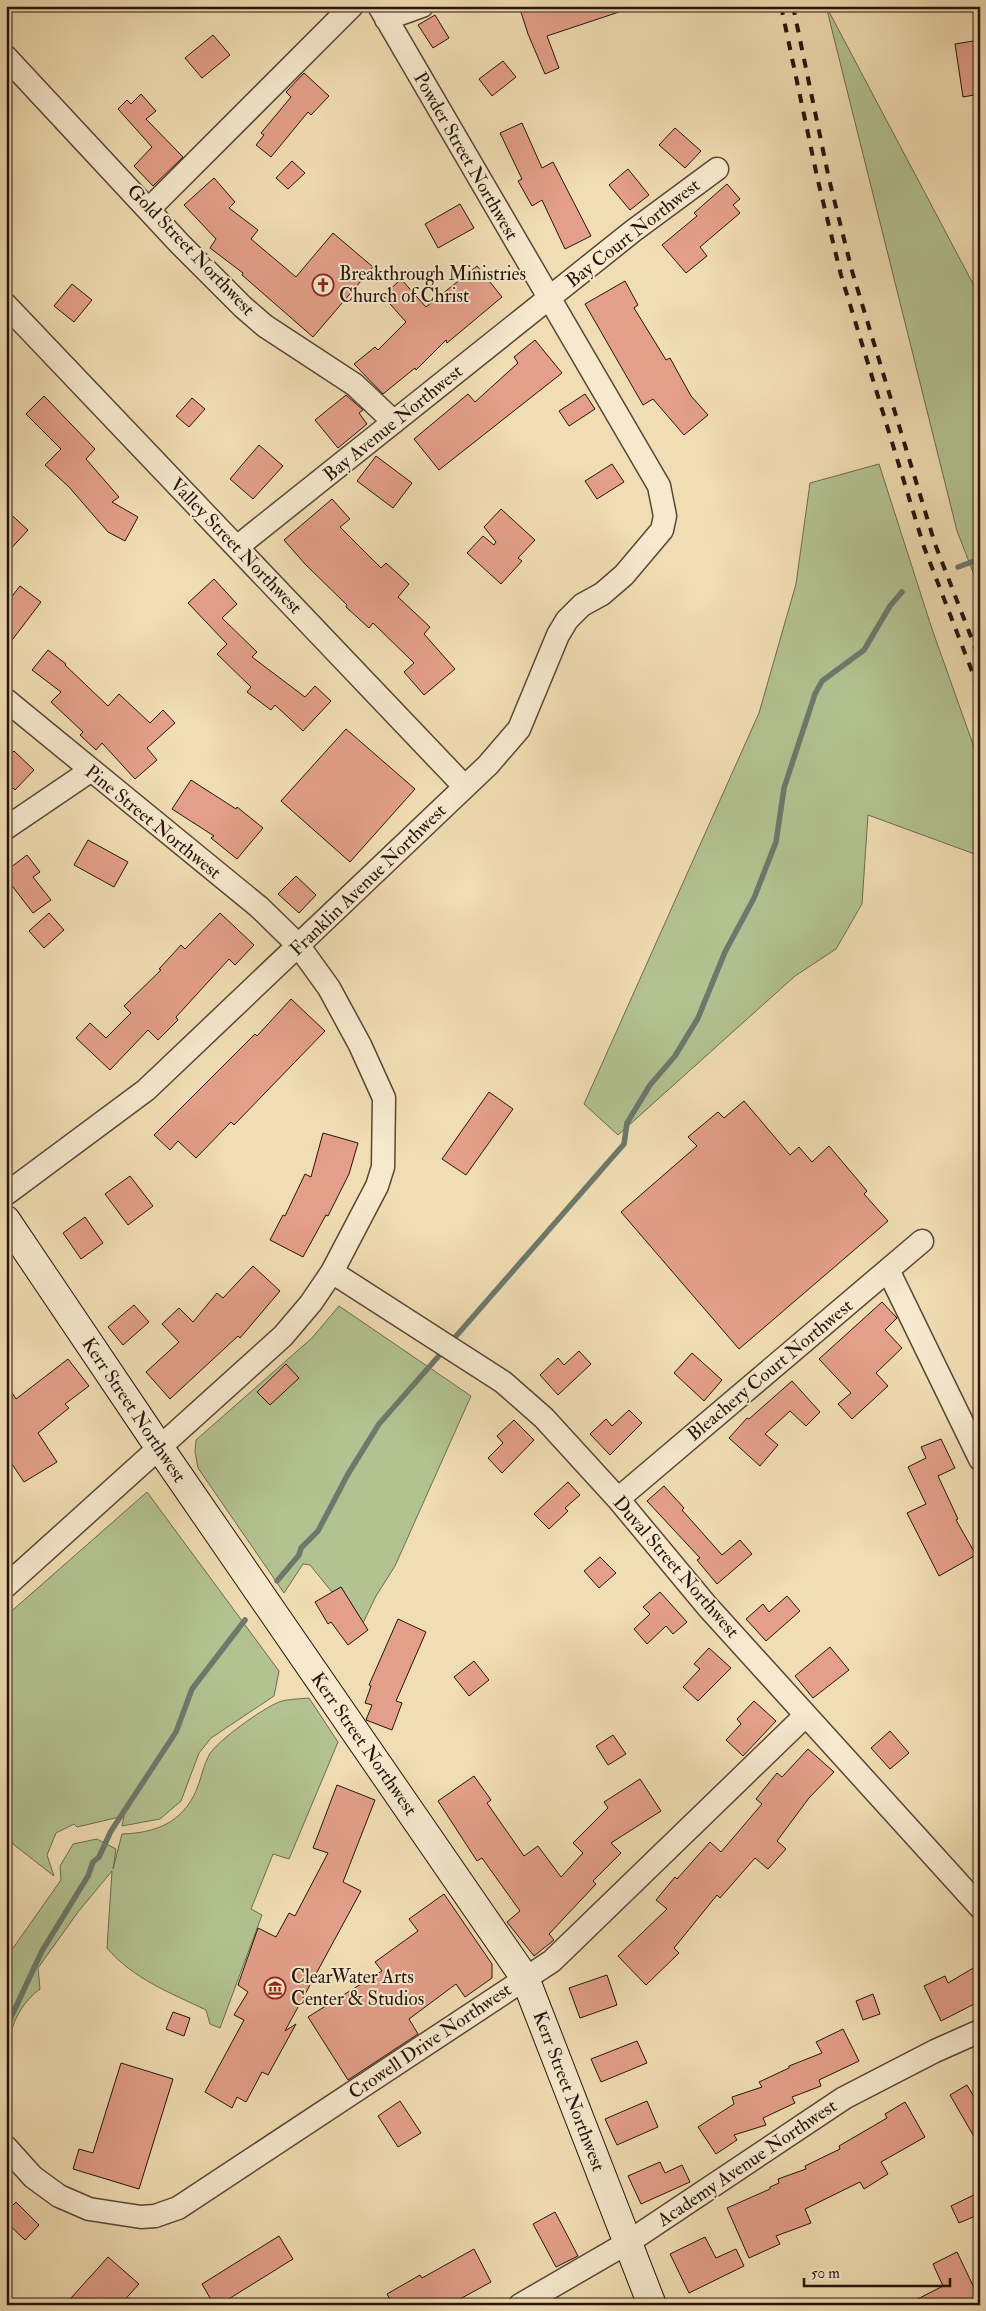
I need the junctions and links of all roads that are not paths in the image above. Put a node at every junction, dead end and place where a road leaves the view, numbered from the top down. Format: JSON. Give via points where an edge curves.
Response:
{"nodes":[{"id":1,"x":352,"y":6,"type":"edge"},
{"id":2,"x":422,"y":6,"type":"edge"},
{"id":3,"x":382,"y":13,"type":"edge"},
{"id":4,"x":6,"y":57,"type":"edge"},
{"id":5,"x":717,"y":168,"type":"dead end"},
{"id":6,"x":149,"y":209,"type":"junction"},
{"id":7,"x":549,"y":298,"type":"junction"},
{"id":8,"x":6,"y":305,"type":"edge"},
{"id":9,"x":394,"y":422,"type":"junction"},
{"id":10,"x":665,"y":516,"type":"joint"},
{"id":11,"x":237,"y":547,"type":"junction"},
{"id":12,"x":6,"y":700,"type":"edge"},
{"id":13,"x":90,"y":771,"type":"junction"},
{"id":14,"x":466,"y":787,"type":"junction"},
{"id":15,"x":6,"y":828,"type":"edge"},
{"id":16,"x":298,"y":946,"type":"junction"},
{"id":17,"x":6,"y":1194,"type":"edge"},
{"id":18,"x":6,"y":1220,"type":"edge"},
{"id":19,"x":922,"y":1241,"type":"dead end"},
{"id":20,"x":888,"y":1270,"type":"junction"},
{"id":21,"x":332,"y":1272,"type":"junction"},
{"id":22,"x":159,"y":1447,"type":"junction"},
{"id":23,"x":980,"y":1459,"type":"edge"},
{"id":24,"x":618,"y":1499,"type":"junction"},
{"id":25,"x":6,"y":1586,"type":"edge"},
{"id":26,"x":806,"y":1715,"type":"junction"},
{"id":27,"x":980,"y":1907,"type":"edge"},
{"id":28,"x":525,"y":1978,"type":"junction"},
{"id":29,"x":980,"y":2031,"type":"edge"},
{"id":30,"x":6,"y":2147,"type":"edge"},
{"id":31,"x":627,"y":2243,"type":"junction"},
{"id":32,"x":520,"y":2305,"type":"edge"},
{"id":33,"x":652,"y":2305,"type":"edge"}],
"edges":[{"from":1,"to":6,"type":"street"},
{"from":2,"to":3,"type":"street"},
{"from":3,"to":7,"type":"street","name":"Powder Street Northwest"},
{"from":4,"to":6,"type":"street","name":"Gold Street Northwest"},
{"from":5,"to":7,"type":"street","name":"Bay Court Northwest"},
{"from":6,"to":9,"type":"street","name":"Gold Street Northwest","via":[[180,244],[265,326],[355,385]]},
{"from":7,"to":9,"type":"street","name":"Bay Avenue Northwest"},
{"from":7,"to":10,"type":"street","name":"Powder Street Northwest","via":[[659,486]]},
{"from":8,"to":11,"type":"street","name":"Valley Street Northwest"},
{"from":9,"to":11,"type":"street","name":"Bay Avenue Northwest"},
{"from":10,"to":14,"type":"street","name":"Franklin Avenue Northwest","via":[[662,530],[624,576],[566,620],[519,729]]},
{"from":11,"to":14,"type":"street","name":"Valley Street Northwest"},
{"from":12,"to":13,"type":"street","name":"Pine Street Northwest"},
{"from":13,"to":15,"type":"street"},
{"from":13,"to":16,"type":"street","name":"Pine Street Northwest","via":[[259,907]]},
{"from":14,"to":16,"type":"street","name":"Franklin Avenue Northwest"},
{"from":16,"to":17,"type":"street","name":"Franklin Avenue Northwest","via":[[146,1090]]},
{"from":16,"to":21,"type":"street","name":"Pine Street Northwest","via":[[329,988],[384,1098],[383,1167],[377,1186]]},
{"from":18,"to":22,"type":"street","name":"Kerr Street Northwest"},
{"from":19,"to":20,"type":"street","name":"Bleachery Court Northwest"},
{"from":20,"to":23,"type":"street"},
{"from":20,"to":24,"type":"street","name":"Bleachery Court Northwest"},
{"from":21,"to":22,"type":"street","name":"Pine Street Northwest","via":[[283,1336]]},
{"from":21,"to":24,"type":"street","name":"Duval Street Northwest","via":[[503,1382],[544,1418]]},
{"from":22,"to":25,"type":"street","name":"Pine Street Northwest"},
{"from":22,"to":28,"type":"street","name":"Kerr Street Northwest"},
{"from":24,"to":26,"type":"street","name":"Duval Street Northwest","via":[[707,1606]]},
{"from":26,"to":27,"type":"street","name":"Duval Street Northwest"},
{"from":26,"to":28,"type":"street","name":"Crowell Drive Northwest","via":[[552,1961]]},
{"from":28,"to":30,"type":"street","name":"Crowell Drive Northwest","via":[[178,2208],[154,2216],[89,2209],[58,2196],[39,2182]]},
{"from":28,"to":31,"type":"street","name":"Kerr Street Northwest"},
{"from":29,"to":31,"type":"street","name":"Academy Avenue Northwest","via":[[844,2098]]},
{"from":31,"to":32,"type":"street","name":"Academy Avenue Northwest"},
{"from":31,"to":33,"type":"street","name":"Kerr Street Northwest"}]}
